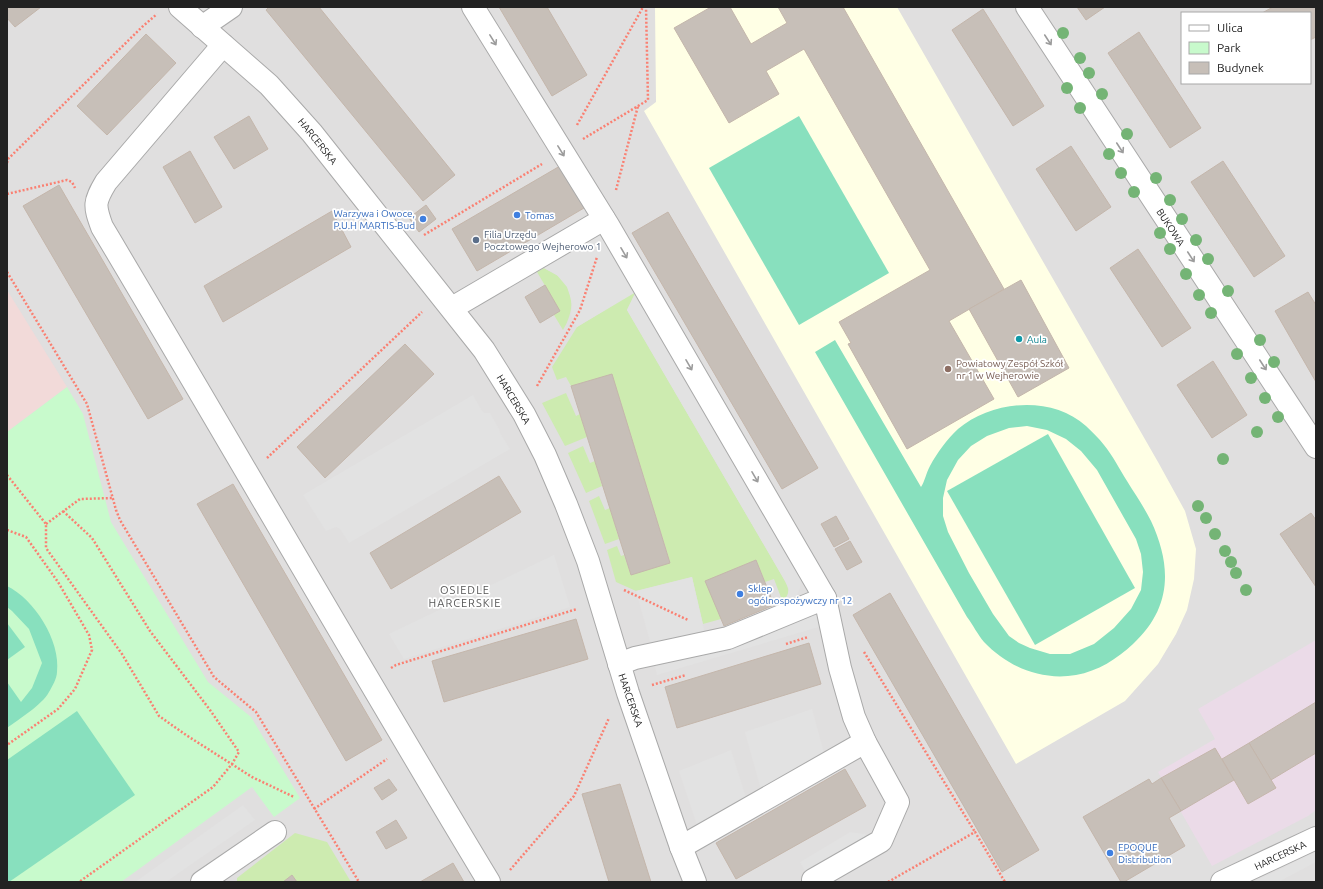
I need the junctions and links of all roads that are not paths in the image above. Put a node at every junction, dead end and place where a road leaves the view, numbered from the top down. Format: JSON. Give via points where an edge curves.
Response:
{"nodes":[{"id":1,"x":231,"y":7,"type":"edge"},
{"id":2,"x":473,"y":7,"type":"edge"},
{"id":3,"x":1027,"y":7,"type":"edge"},
{"id":4,"x":171,"y":8,"type":"edge"},
{"id":5,"x":202,"y":26,"type":"junction"},
{"id":6,"x":223,"y":45,"type":"junction"},
{"id":7,"x":604,"y":219,"type":"junction"},
{"id":8,"x":452,"y":308,"type":"junction"},
{"id":9,"x":1316,"y":447,"type":"edge"},
{"id":10,"x":825,"y":598,"type":"junction"},
{"id":11,"x":619,"y":664,"type":"junction"},
{"id":12,"x":865,"y":742,"type":"junction"},
{"id":13,"x":276,"y":832,"type":"dead end"},
{"id":14,"x":1316,"y":838,"type":"edge"},
{"id":15,"x":681,"y":847,"type":"junction"},
{"id":16,"x":813,"y":880,"type":"dead end"},
{"id":17,"x":202,"y":882,"type":"edge"},
{"id":18,"x":489,"y":882,"type":"edge"},
{"id":19,"x":695,"y":882,"type":"edge"},
{"id":20,"x":1222,"y":882,"type":"edge"}],
"edges":[{"from":1,"to":5,"type":"street"},
{"from":2,"to":7,"type":"street","one_way":true},
{"from":3,"to":9,"type":"street","name":"BUKOWA","one_way":true},
{"from":4,"to":5,"type":"street","name":"HARCERSKA"},
{"from":5,"to":6,"type":"street","name":"HARCERSKA"},
{"from":6,"to":8,"type":"street","name":"HARCERSKA","via":[[269,85],[308,128]]},
{"from":6,"to":18,"type":"street","via":[[106,182],[97,196],[96,210],[102,227]]},
{"from":7,"to":8,"type":"street"},
{"from":7,"to":10,"type":"street","one_way":true},
{"from":8,"to":11,"type":"street","name":"HARCERSKA","via":[[484,350],[524,414],[545,455],[588,561]]},
{"from":10,"to":11,"type":"street","via":[[728,638],[635,658]]},
{"from":10,"to":12,"type":"street","via":[[840,668],[854,717]]},
{"from":11,"to":15,"type":"street","name":"HARCERSKA"},
{"from":12,"to":15,"type":"street"},
{"from":12,"to":16,"type":"street","via":[[898,802],[881,841]]},
{"from":13,"to":17,"type":"street"},
{"from":14,"to":20,"type":"street","name":"HARCERSKA"},
{"from":15,"to":19,"type":"street","name":"HARCERSKA"}]}
